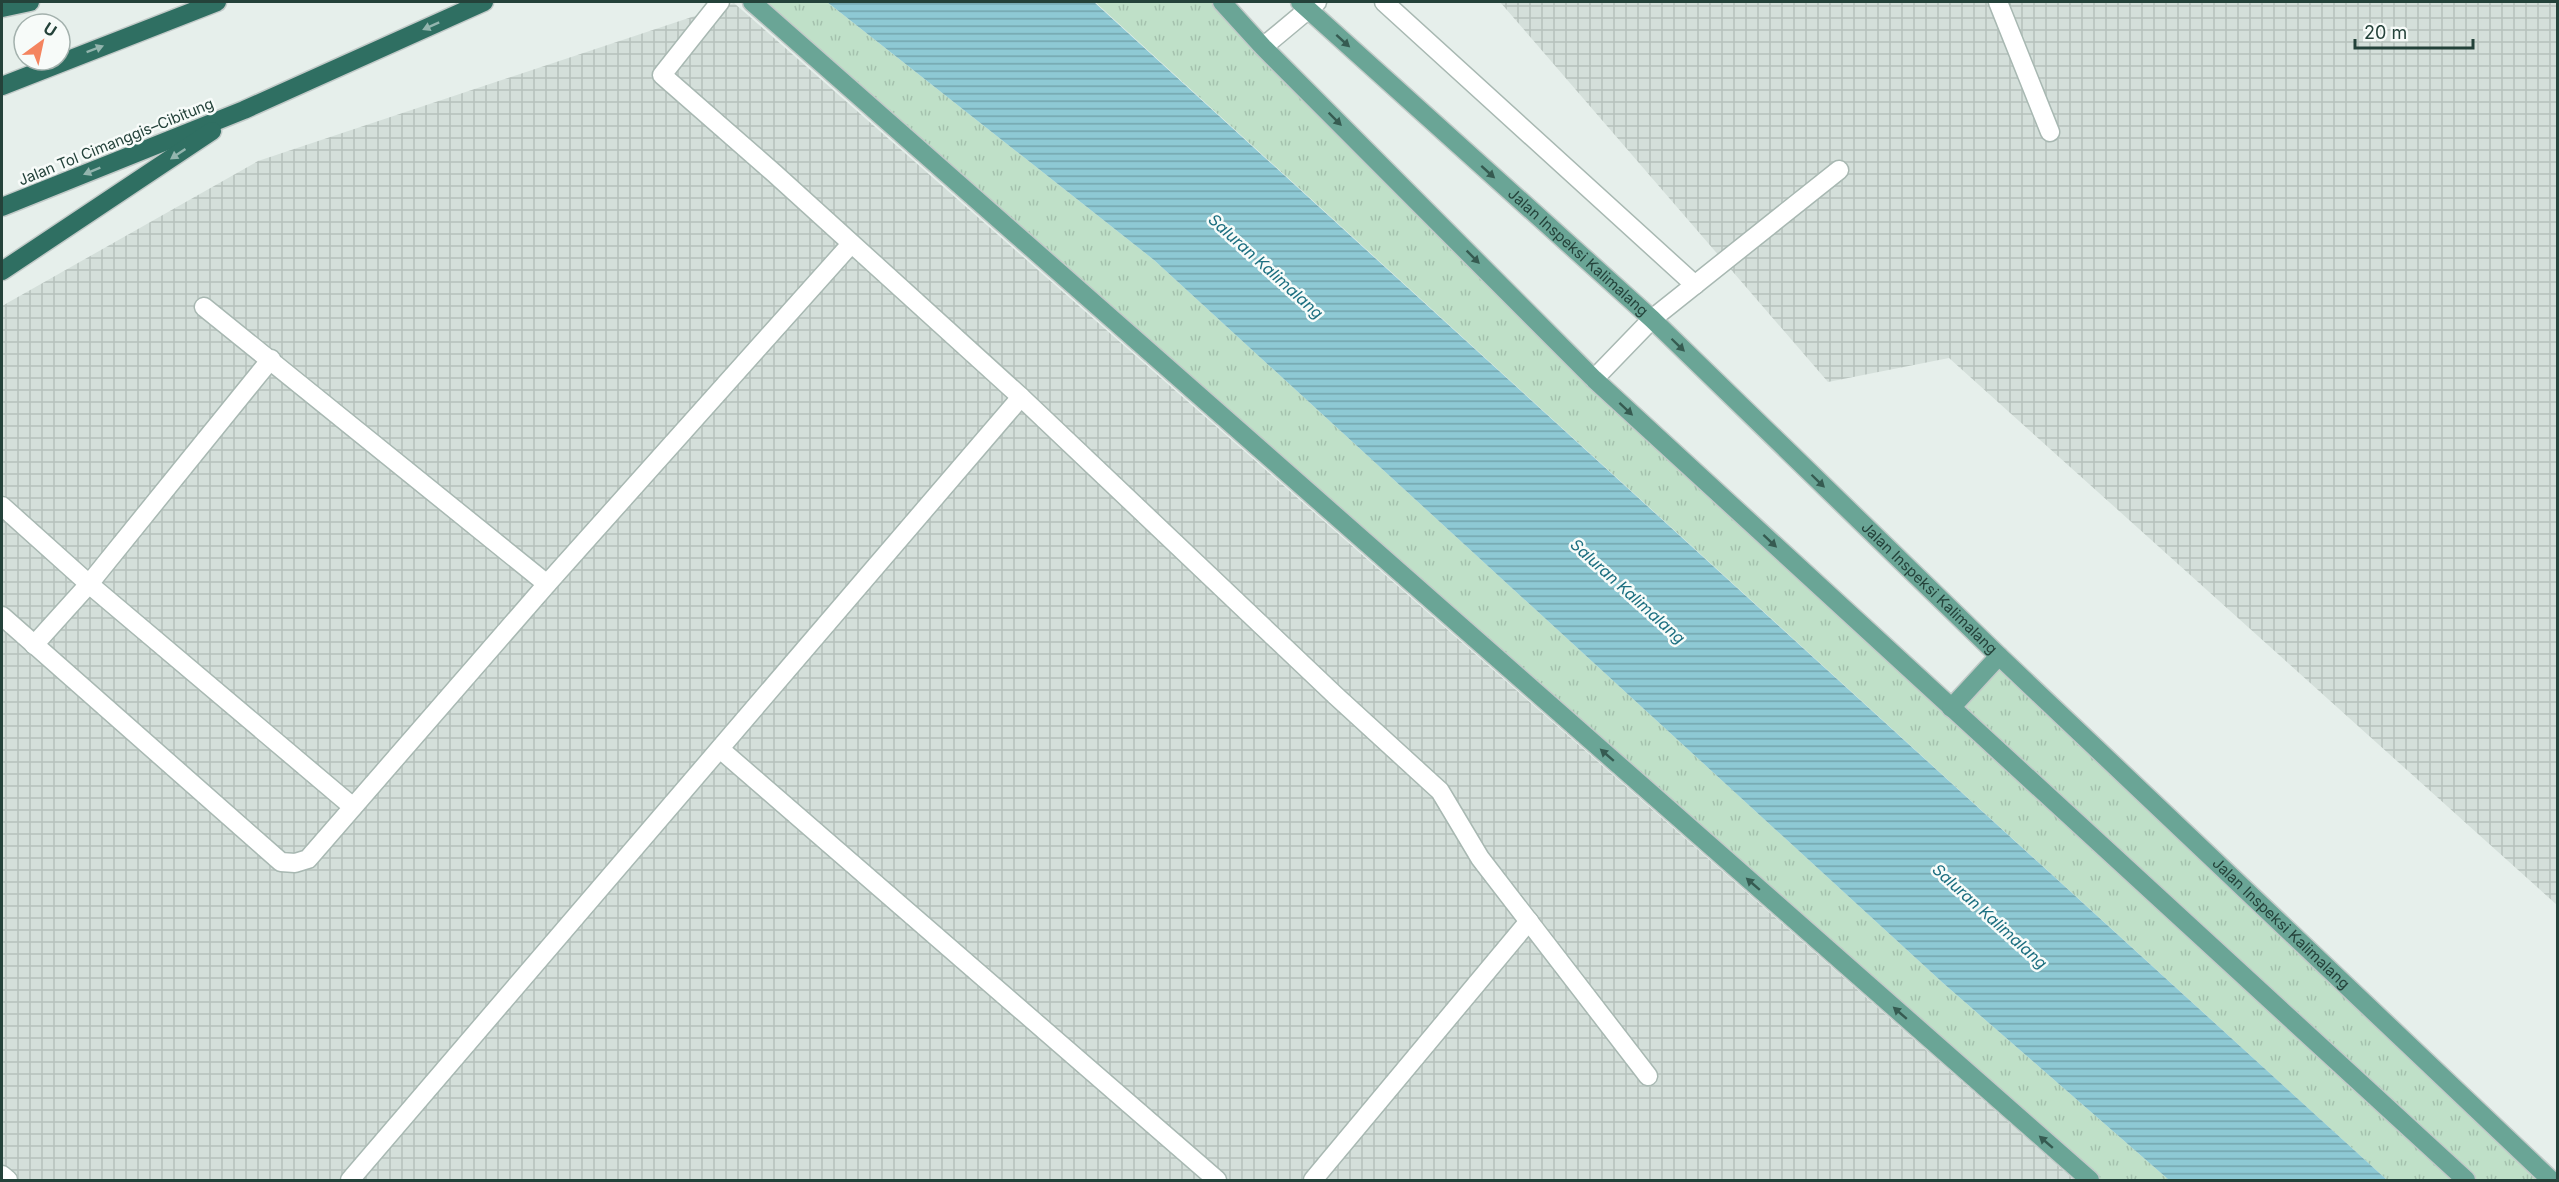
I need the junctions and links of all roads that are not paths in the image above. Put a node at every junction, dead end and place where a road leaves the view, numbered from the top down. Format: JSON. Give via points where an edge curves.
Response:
{"nodes":[{"id":1,"x":30,"y":2,"type":"edge"},
{"id":2,"x":216,"y":2,"type":"edge"},
{"id":3,"x":484,"y":2,"type":"edge"},
{"id":4,"x":720,"y":2,"type":"edge"},
{"id":5,"x":752,"y":2,"type":"edge"},
{"id":6,"x":1221,"y":2,"type":"edge"},
{"id":7,"x":1384,"y":2,"type":"edge"},
{"id":8,"x":1998,"y":2,"type":"edge"},
{"id":9,"x":1308,"y":4,"type":"edge"},
{"id":10,"x":2,"y":8,"type":"edge"},
{"id":11,"x":1263,"y":47,"type":"junction"},
{"id":12,"x":2,"y":86,"type":"edge"},
{"id":13,"x":244,"y":110,"type":"junction"},
{"id":14,"x":2050,"y":132,"type":"dead end"},
{"id":15,"x":1839,"y":170,"type":"dead end"},
{"id":16,"x":2,"y":207,"type":"edge"},
{"id":17,"x":852,"y":244,"type":"junction"},
{"id":18,"x":2,"y":271,"type":"edge"},
{"id":19,"x":1695,"y":285,"type":"junction"},
{"id":20,"x":204,"y":307,"type":"dead end"},
{"id":21,"x":1652,"y":320,"type":"junction"},
{"id":22,"x":271,"y":359,"type":"junction"},
{"id":23,"x":1594,"y":379,"type":"junction"},
{"id":24,"x":1021,"y":397,"type":"junction"},
{"id":25,"x":2,"y":506,"type":"edge"},
{"id":26,"x":89,"y":584,"type":"junction"},
{"id":27,"x":547,"y":584,"type":"junction"},
{"id":28,"x":2,"y":616,"type":"edge"},
{"id":29,"x":34,"y":645,"type":"junction"},
{"id":30,"x":2000,"y":656,"type":"junction"},
{"id":31,"x":1951,"y":708,"type":"junction"},
{"id":32,"x":720,"y":749,"type":"junction"},
{"id":33,"x":353,"y":807,"type":"junction"},
{"id":34,"x":1529,"y":921,"type":"junction"},
{"id":35,"x":1648,"y":1076,"type":"dead end"},
{"id":36,"x":2,"y":1175,"type":"edge"},
{"id":37,"x":8,"y":1180,"type":"edge"},
{"id":38,"x":350,"y":1180,"type":"edge"},
{"id":39,"x":1217,"y":1180,"type":"edge"},
{"id":40,"x":1313,"y":1180,"type":"edge"},
{"id":41,"x":2090,"y":1180,"type":"edge"},
{"id":42,"x":2466,"y":1180,"type":"edge"},
{"id":43,"x":2551,"y":1180,"type":"edge"}],
"edges":[{"from":1,"to":10,"type":"highway"},
{"from":12,"to":2,"type":"highway","one_way":true},
{"from":3,"to":13,"type":"highway","one_way":true},
{"from":4,"to":17,"type":"lane","via":[[662,75]]},
{"from":41,"to":5,"type":"main road","one_way":true},
{"from":6,"to":11,"type":"main road"},
{"from":7,"to":19,"type":"lane"},
{"from":8,"to":14,"type":"lane"},
{"from":9,"to":11,"type":"lane"},
{"from":9,"to":21,"type":"main road","name":"Jalan Inspeksi Kalimalang","one_way":true},
{"from":11,"to":23,"type":"main road","one_way":true},
{"from":13,"to":16,"type":"highway","name":"Jalan Tol Cimanggis–Cibitung","one_way":true},
{"from":13,"to":18,"type":"highway","one_way":true},
{"from":15,"to":19,"type":"lane"},
{"from":17,"to":24,"type":"lane"},
{"from":17,"to":27,"type":"lane"},
{"from":19,"to":21,"type":"lane"},
{"from":20,"to":22,"type":"lane"},
{"from":21,"to":23,"type":"lane"},
{"from":21,"to":30,"type":"main road","name":"Jalan Inspeksi Kalimalang","one_way":true},
{"from":22,"to":26,"type":"lane"},
{"from":22,"to":27,"type":"lane"},
{"from":23,"to":31,"type":"main road","one_way":true},
{"from":24,"to":32,"type":"lane"},
{"from":24,"to":34,"type":"lane","via":[[1440,791],[1480,858]]},
{"from":25,"to":26,"type":"lane"},
{"from":26,"to":29,"type":"lane"},
{"from":26,"to":33,"type":"lane"},
{"from":27,"to":33,"type":"lane"},
{"from":28,"to":29,"type":"lane"},
{"from":29,"to":33,"type":"lane","via":[[281,862],[295,864],[308,859]]},
{"from":30,"to":31,"type":"main road"},
{"from":30,"to":43,"type":"main road","name":"Jalan Inspeksi Kalimalang"},
{"from":31,"to":42,"type":"main road"},
{"from":32,"to":38,"type":"lane"},
{"from":32,"to":39,"type":"lane"},
{"from":34,"to":35,"type":"lane"},
{"from":34,"to":40,"type":"lane"},
{"from":36,"to":37,"type":"lane"}]}
